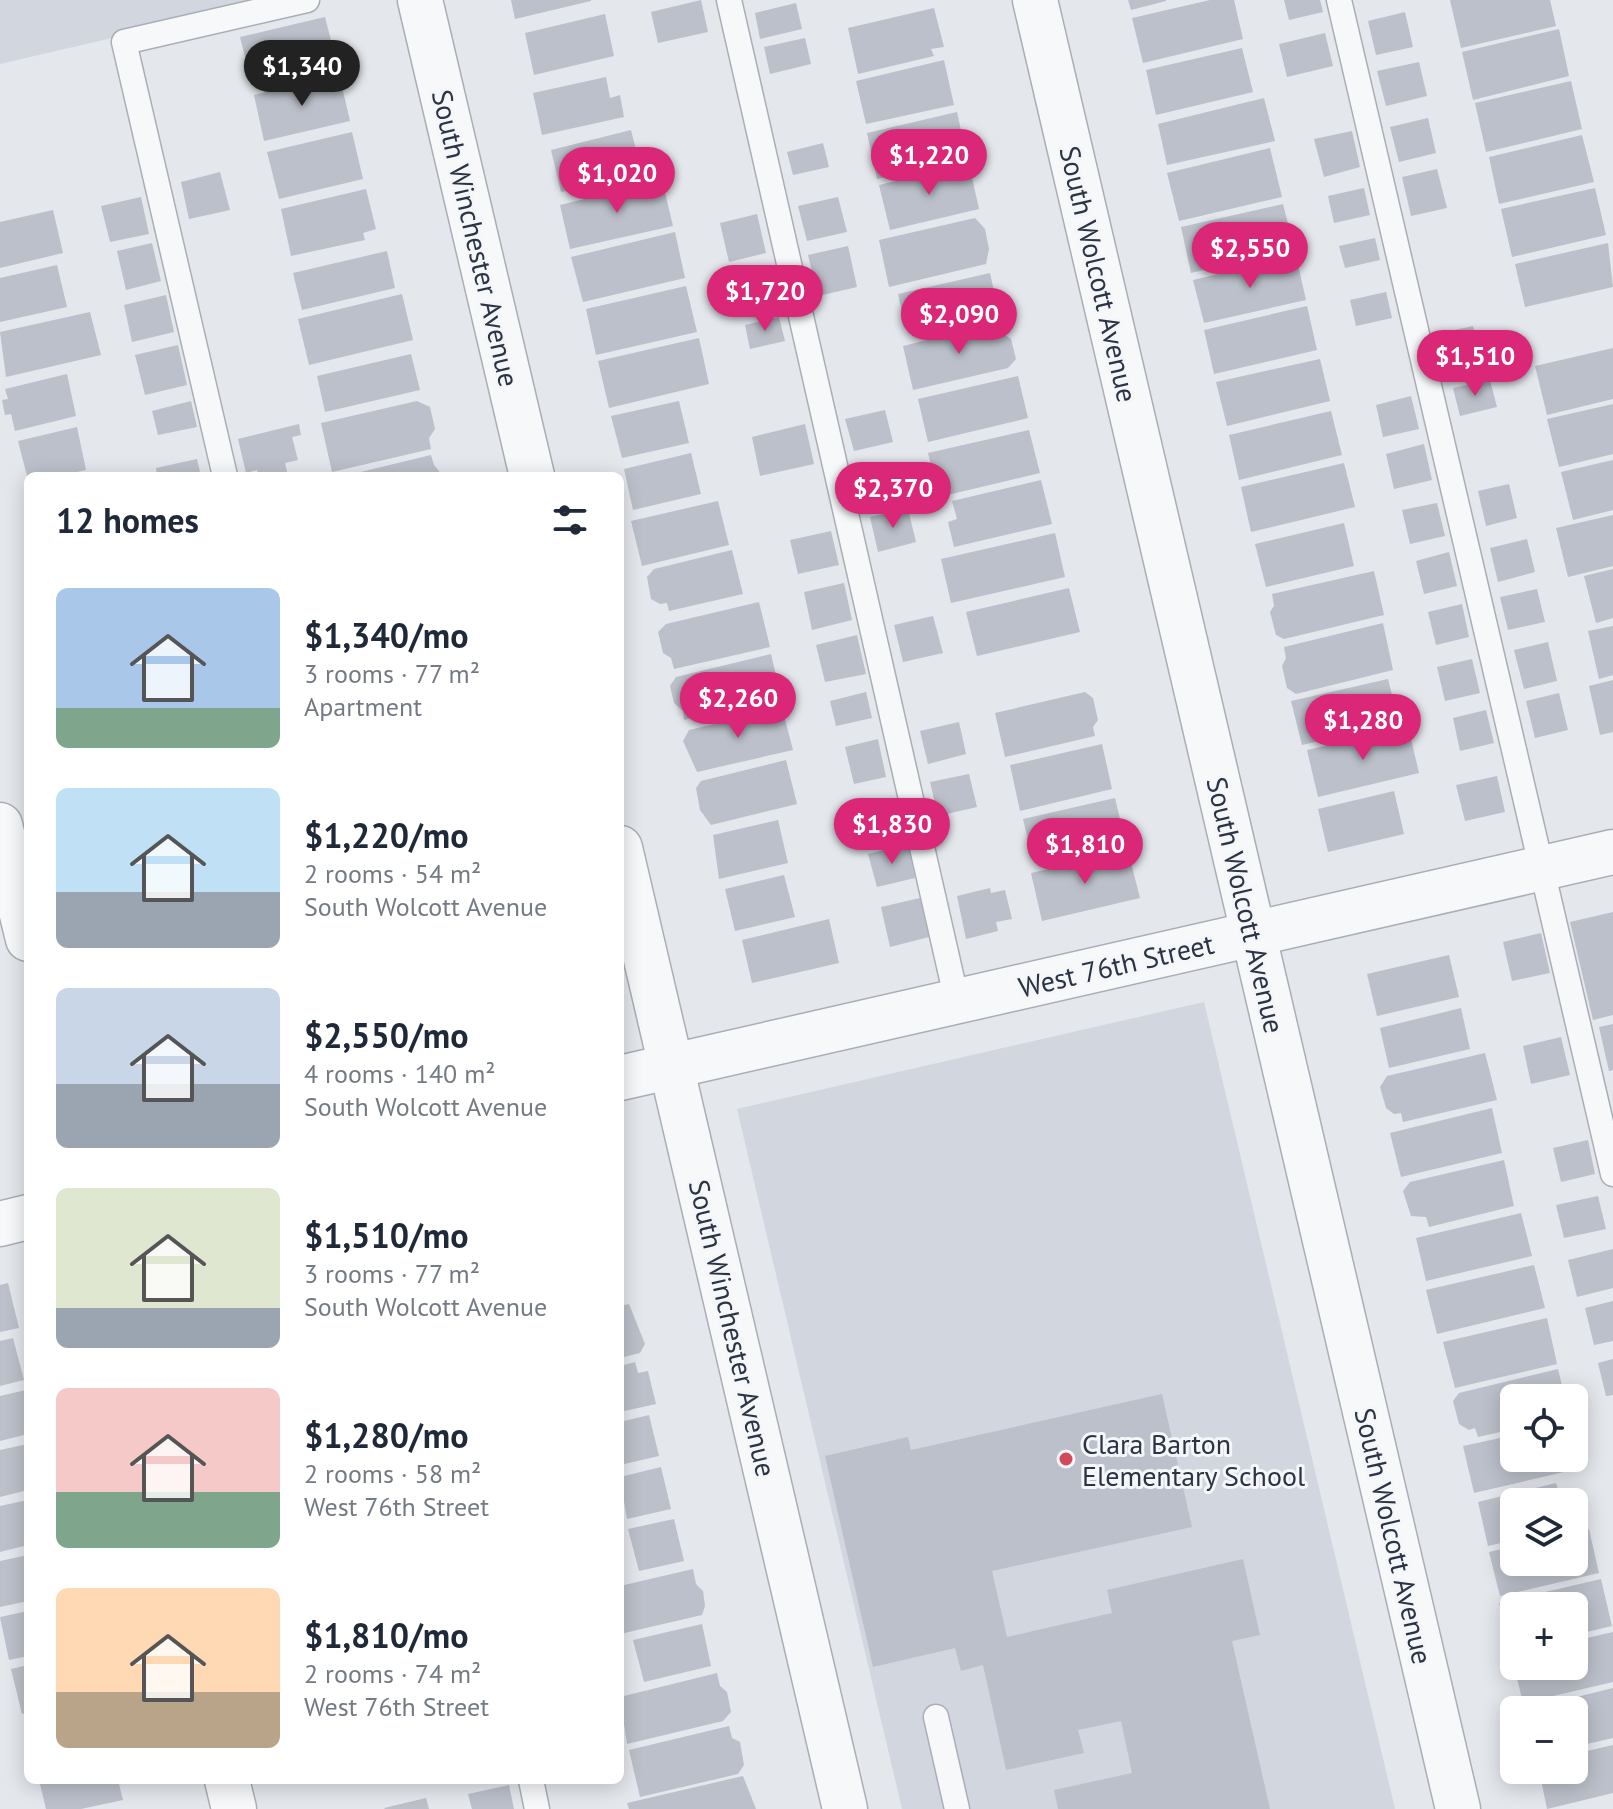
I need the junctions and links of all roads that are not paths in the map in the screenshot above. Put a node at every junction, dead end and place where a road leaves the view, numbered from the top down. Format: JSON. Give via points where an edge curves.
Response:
{"nodes":[{"id":1,"x":307,"y":0,"type":"edge"},
{"id":2,"x":420,"y":0,"type":"edge"},
{"id":3,"x":729,"y":0,"type":"edge"},
{"id":4,"x":1035,"y":0,"type":"edge"},
{"id":5,"x":1339,"y":0,"type":"edge"},
{"id":6,"x":224,"y":472,"type":"edge"},
{"id":7,"x":531,"y":472,"type":"edge"},
{"id":8,"x":0,"y":825,"type":"edge"},
{"id":9,"x":1613,"y":852,"type":"edge"},
{"id":10,"x":624,"y":865,"type":"edge"},
{"id":11,"x":1542,"y":869,"type":"junction"},
{"id":12,"x":24,"y":923,"type":"edge"},
{"id":13,"x":1253,"y":934,"type":"junction"},
{"id":14,"x":957,"y":1001,"type":"junction"},
{"id":15,"x":672,"y":1066,"type":"junction"},
{"id":16,"x":624,"y":1077,"type":"edge"},
{"id":17,"x":1613,"y":1174,"type":"edge"},
{"id":18,"x":24,"y":1218,"type":"edge"},
{"id":19,"x":0,"y":1224,"type":"edge"},
{"id":20,"x":936,"y":1717,"type":"dead end"},
{"id":21,"x":228,"y":1784,"type":"edge"},
{"id":22,"x":532,"y":1784,"type":"edge"},
{"id":23,"x":234,"y":1809,"type":"edge"},
{"id":24,"x":537,"y":1809,"type":"edge"},
{"id":25,"x":845,"y":1809,"type":"edge"},
{"id":26,"x":957,"y":1809,"type":"edge"},
{"id":27,"x":1458,"y":1809,"type":"edge"}],
"edges":[{"from":1,"to":6,"type":"lane","via":[[124,42]]},
{"from":2,"to":7,"type":"street","name":"South Winchester Avenue"},
{"from":3,"to":14,"type":"lane"},
{"from":4,"to":13,"type":"street","name":"South Wolcott Avenue"},
{"from":5,"to":11,"type":"lane"},
{"from":8,"to":12,"type":"street"},
{"from":9,"to":11,"type":"street","name":"West 76th Street"},
{"from":10,"to":15,"type":"street","name":"South Winchester Avenue"},
{"from":11,"to":13,"type":"street","name":"West 76th Street"},
{"from":11,"to":17,"type":"lane"},
{"from":13,"to":14,"type":"street","name":"West 76th Street"},
{"from":13,"to":27,"type":"street","name":"South Wolcott Avenue"},
{"from":14,"to":15,"type":"street","name":"West 76th Street"},
{"from":15,"to":16,"type":"street","name":"West 76th Street"},
{"from":15,"to":25,"type":"street","name":"South Winchester Avenue"},
{"from":18,"to":19,"type":"street"},
{"from":20,"to":26,"type":"lane"},
{"from":21,"to":23,"type":"street"},
{"from":22,"to":24,"type":"lane"}]}
